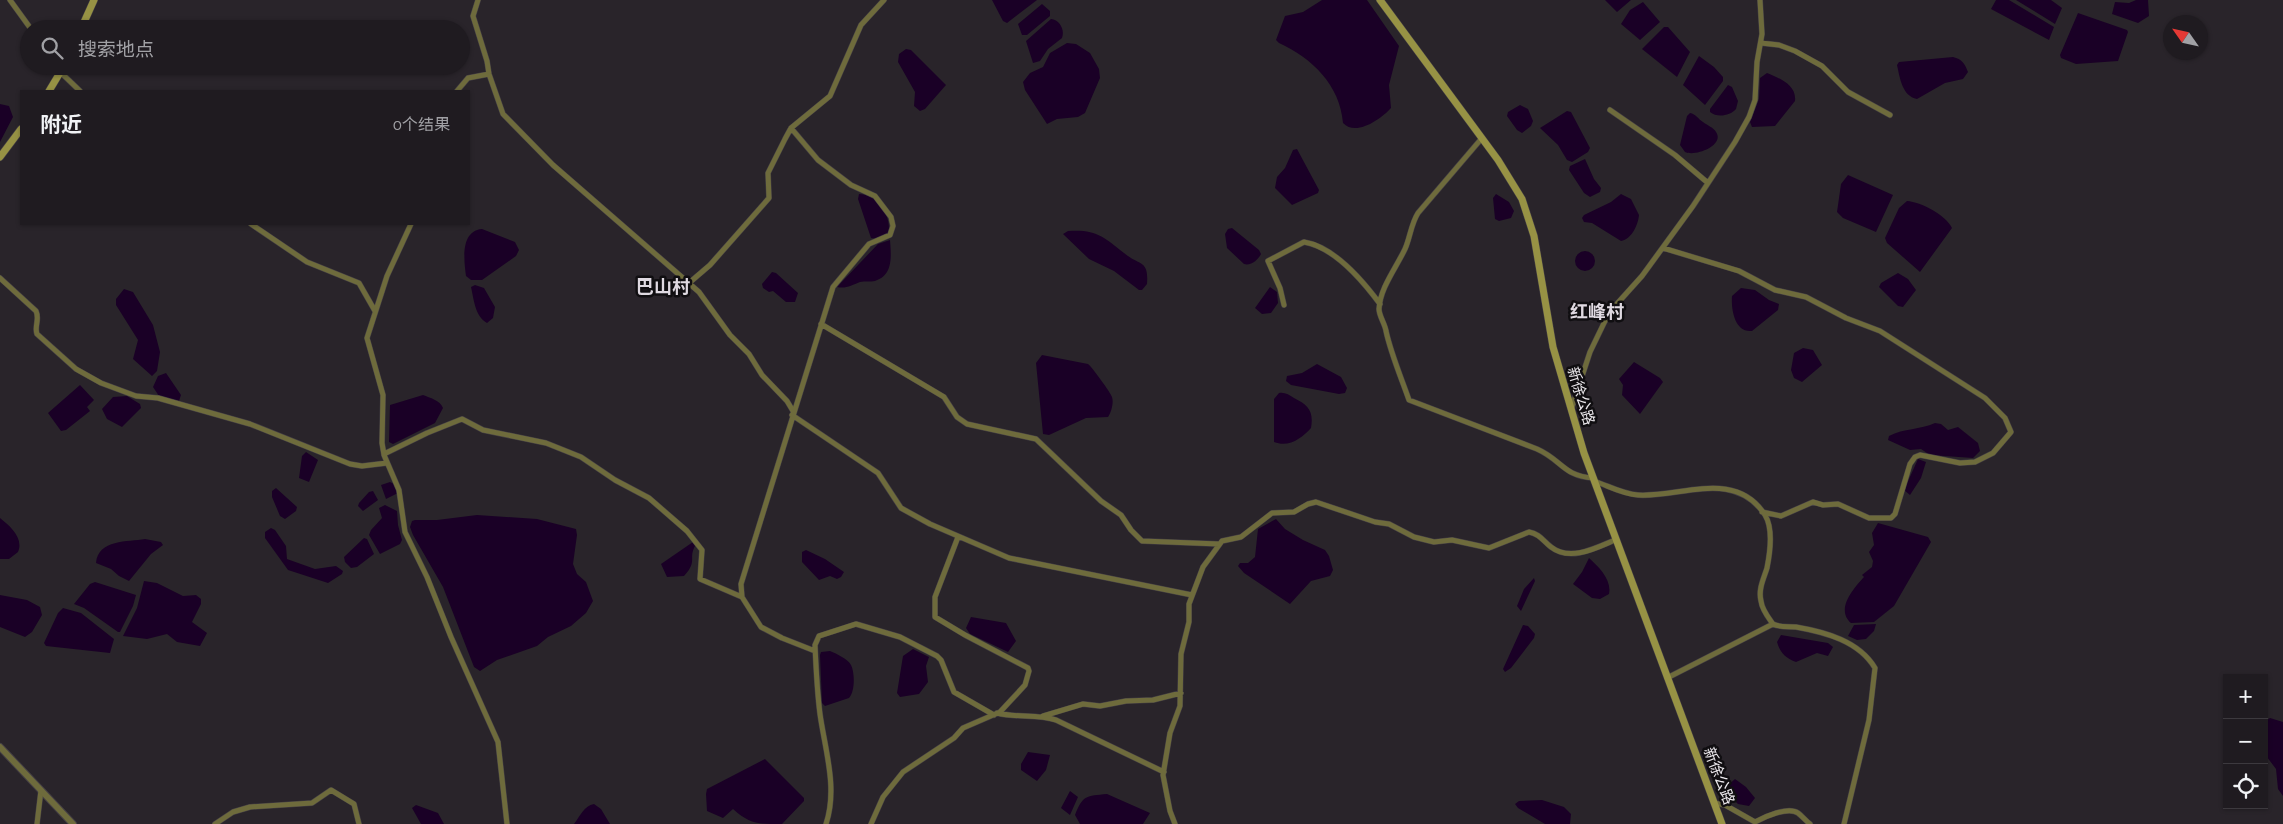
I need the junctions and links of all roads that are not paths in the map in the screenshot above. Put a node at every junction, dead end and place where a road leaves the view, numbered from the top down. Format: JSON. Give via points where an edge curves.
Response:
{"nodes":[{"id":1,"x":10,"y":0,"type":"edge"},
{"id":2,"x":94,"y":0,"type":"edge"},
{"id":3,"x":478,"y":0,"type":"edge"},
{"id":4,"x":884,"y":0,"type":"edge"},
{"id":5,"x":1380,"y":0,"type":"edge"},
{"id":6,"x":1760,"y":0,"type":"edge"},
{"id":7,"x":24,"y":20,"type":"edge"},
{"id":8,"x":85,"y":20,"type":"edge"},
{"id":9,"x":1761,"y":42,"type":"junction"},
{"id":10,"x":489,"y":74,"type":"junction"},
{"id":11,"x":59,"y":75,"type":"edge"},
{"id":12,"x":66,"y":75,"type":"edge"},
{"id":13,"x":50,"y":90,"type":"edge"},
{"id":14,"x":79,"y":90,"type":"edge"},
{"id":15,"x":458,"y":90,"type":"edge"},
{"id":16,"x":1610,"y":110,"type":"dead end"},
{"id":17,"x":1890,"y":115,"type":"dead end"},
{"id":18,"x":791,"y":128,"type":"junction"},
{"id":19,"x":20,"y":130,"type":"edge"},
{"id":20,"x":1482,"y":138,"type":"junction"},
{"id":21,"x":0,"y":157,"type":"edge"},
{"id":22,"x":1708,"y":183,"type":"junction"},
{"id":23,"x":252,"y":225,"type":"edge"},
{"id":24,"x":410,"y":225,"type":"edge"},
{"id":25,"x":1663,"y":248,"type":"junction"},
{"id":26,"x":0,"y":278,"type":"edge"},
{"id":27,"x":689,"y":283,"type":"junction"},
{"id":28,"x":1380,"y":304,"type":"junction"},
{"id":29,"x":1284,"y":305,"type":"dead end"},
{"id":30,"x":375,"y":311,"type":"junction"},
{"id":31,"x":821,"y":324,"type":"junction"},
{"id":32,"x":1571,"y":410,"type":"junction"},
{"id":33,"x":793,"y":413,"type":"junction"},
{"id":34,"x":384,"y":454,"type":"junction"},
{"id":35,"x":387,"y":463,"type":"junction"},
{"id":36,"x":1593,"y":480,"type":"junction"},
{"id":37,"x":1762,"y":512,"type":"junction"},
{"id":38,"x":958,"y":537,"type":"junction"},
{"id":39,"x":1615,"y":540,"type":"junction"},
{"id":40,"x":1219,"y":544,"type":"junction"},
{"id":41,"x":1192,"y":595,"type":"junction"},
{"id":42,"x":742,"y":597,"type":"junction"},
{"id":43,"x":1773,"y":624,"type":"junction"},
{"id":44,"x":815,"y":651,"type":"junction"},
{"id":45,"x":1667,"y":678,"type":"junction"},
{"id":46,"x":1181,"y":692,"type":"junction"},
{"id":47,"x":996,"y":714,"type":"junction"},
{"id":48,"x":1043,"y":716,"type":"junction"},
{"id":49,"x":0,"y":747,"type":"edge"},
{"id":50,"x":1164,"y":772,"type":"junction"},
{"id":51,"x":41,"y":790,"type":"junction"},
{"id":52,"x":1714,"y":803,"type":"junction"},
{"id":53,"x":38,"y":824,"type":"edge"},
{"id":54,"x":73,"y":824,"type":"edge"},
{"id":55,"x":215,"y":824,"type":"edge"},
{"id":56,"x":359,"y":824,"type":"edge"},
{"id":57,"x":507,"y":824,"type":"edge"},
{"id":58,"x":826,"y":824,"type":"edge"},
{"id":59,"x":871,"y":824,"type":"edge"},
{"id":60,"x":1175,"y":824,"type":"edge"},
{"id":61,"x":1722,"y":824,"type":"edge"},
{"id":62,"x":1810,"y":824,"type":"edge"},
{"id":63,"x":1844,"y":824,"type":"edge"}],
"edges":[{"from":1,"to":7,"type":"street"},
{"from":2,"to":8,"type":"main road"},
{"from":3,"to":10,"type":"street","via":[[473,14]]},
{"from":4,"to":18,"type":"street","via":[[861,24],[830,96]]},
{"from":5,"to":20,"type":"main road","name":"新徐公路"},
{"from":6,"to":9,"type":"street"},
{"from":9,"to":17,"type":"street","via":[[1779,45],[1822,66],[1848,92]]},
{"from":9,"to":22,"type":"street","via":[[1752,109]]},
{"from":10,"to":15,"type":"street","via":[[468,78]]},
{"from":10,"to":27,"type":"street","via":[[498,106],[506,118],[560,171]]},
{"from":11,"to":13,"type":"main road"},
{"from":12,"to":14,"type":"street"},
{"from":16,"to":22,"type":"street","via":[[1675,155]]},
{"from":18,"to":27,"type":"street","via":[[769,168],[769,198],[710,266]]},
{"from":18,"to":31,"type":"street","via":[[818,160],[851,185],[875,196],[893,223],[890,235],[869,244],[835,284]]},
{"from":19,"to":21,"type":"main road"},
{"from":20,"to":28,"type":"street","via":[[1416,216]]},
{"from":20,"to":32,"type":"main road","name":"新徐公路","via":[[1511,180],[1528,216],[1549,332]]},
{"from":22,"to":25,"type":"street"},
{"from":23,"to":30,"type":"street","via":[[307,262],[358,283]]},
{"from":24,"to":30,"type":"street"},
{"from":25,"to":32,"type":"street","via":[[1605,321],[1590,352]]},
{"from":25,"to":37,"type":"street","via":[[1739,271],[1775,290],[1806,297],[1880,332],[1985,398],[2005,418],[2011,432],[1993,453],[1976,462],[1964,464],[1920,455],[1915,457],[1891,518],[1869,518],[1838,504],[1813,502],[1781,516]]},
{"from":26,"to":35,"type":"street","via":[[36,311],[37,334],[76,369],[101,383],[136,396],[158,398],[250,424],[350,464]]},
{"from":27,"to":33,"type":"street"},
{"from":28,"to":29,"type":"street","via":[[1345,263],[1304,242],[1268,261]]},
{"from":28,"to":36,"type":"street","via":[[1388,344],[1409,400],[1537,449],[1573,475]]},
{"from":30,"to":34,"type":"street","via":[[367,338],[383,395]]},
{"from":31,"to":33,"type":"street"},
{"from":31,"to":40,"type":"street","via":[[944,397],[957,417],[967,424],[1036,439],[1101,501],[1121,515],[1142,541]]},
{"from":32,"to":36,"type":"main road","name":"新徐公路"},
{"from":33,"to":38,"type":"street","via":[[881,475],[904,510]]},
{"from":33,"to":42,"type":"street","via":[[747,559],[741,584]]},
{"from":34,"to":35,"type":"street"},
{"from":34,"to":42,"type":"street","via":[[462,419],[483,430],[546,443],[573,453],[646,496],[687,531],[702,550],[700,579]]},
{"from":35,"to":57,"type":"street","via":[[399,490],[405,532],[498,742]]},
{"from":36,"to":37,"type":"street","via":[[1638,495],[1707,488],[1730,491],[1748,496]]},
{"from":36,"to":39,"type":"main road","name":"新徐公路"},
{"from":37,"to":43,"type":"street","via":[[1770,539],[1760,597]]},
{"from":38,"to":41,"type":"street","via":[[1009,558]]},
{"from":38,"to":47,"type":"street","via":[[935,598],[934,615],[1029,671],[1022,689]]},
{"from":39,"to":40,"type":"street","via":[[1595,550],[1578,553],[1557,551],[1543,538],[1529,532],[1489,548],[1452,540],[1434,542],[1414,537],[1389,524],[1316,502],[1294,512],[1272,513],[1241,537]]},
{"from":39,"to":45,"type":"main road","name":"新徐公路"},
{"from":40,"to":41,"type":"street","via":[[1206,561]]},
{"from":41,"to":46,"type":"street","via":[[1181,654]]},
{"from":42,"to":44,"type":"street","via":[[764,629]]},
{"from":43,"to":45,"type":"street"},
{"from":43,"to":63,"type":"street","via":[[1843,640],[1864,654],[1874,668],[1869,720]]},
{"from":44,"to":47,"type":"street","via":[[819,636],[844,627],[856,624],[882,631],[937,656],[942,660],[954,692]]},
{"from":44,"to":58,"type":"street","via":[[820,713],[830,774],[830,806]]},
{"from":45,"to":52,"type":"main road","name":"新徐公路"},
{"from":46,"to":48,"type":"street","via":[[1153,700],[1100,706],[1083,704]]},
{"from":46,"to":50,"type":"street"},
{"from":47,"to":48,"type":"street"},
{"from":47,"to":59,"type":"street","via":[[963,728],[954,738],[903,772],[883,797]]},
{"from":48,"to":50,"type":"street","via":[[1074,726]]},
{"from":49,"to":51,"type":"street"},
{"from":50,"to":60,"type":"street","via":[[1163,781]]},
{"from":51,"to":53,"type":"street"},
{"from":51,"to":54,"type":"street"},
{"from":52,"to":61,"type":"main road","name":"新徐公路"},
{"from":52,"to":62,"type":"street","via":[[1725,805],[1755,822],[1770,814],[1792,811]]},
{"from":55,"to":56,"type":"street","via":[[228,814],[250,807],[312,803],[330,790],[354,804]]}]}
